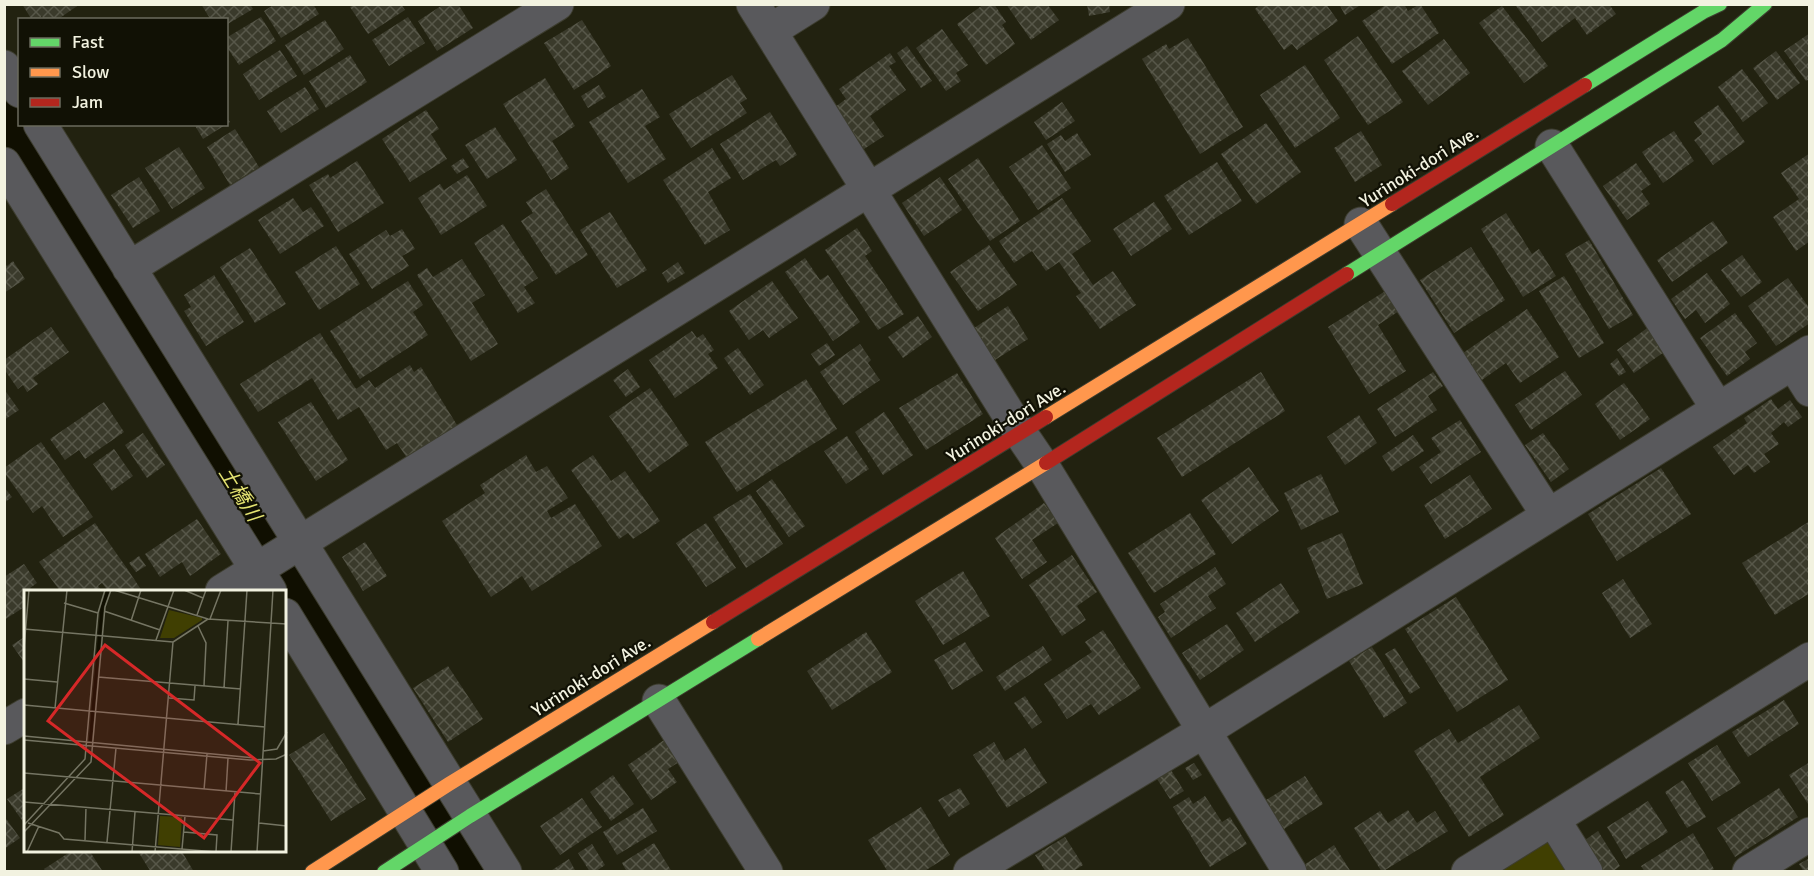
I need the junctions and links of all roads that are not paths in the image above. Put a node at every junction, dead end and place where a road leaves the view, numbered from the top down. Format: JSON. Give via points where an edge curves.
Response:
{"nodes":[{"id":1,"x":557,"y":4,"type":"edge"},
{"id":2,"x":813,"y":4,"type":"edge"},
{"id":3,"x":1168,"y":4,"type":"edge"},
{"id":4,"x":1720,"y":4,"type":"edge"},
{"id":5,"x":1765,"y":4,"type":"edge"},
{"id":6,"x":762,"y":18,"type":"edge"},
{"id":7,"x":4,"y":67,"type":"edge"},
{"id":8,"x":18,"y":88,"type":"edge"},
{"id":9,"x":41,"y":126,"type":"edge"},
{"id":10,"x":1552,"y":146,"type":"junction"},
{"id":11,"x":4,"y":164,"type":"edge"},
{"id":12,"x":870,"y":190,"type":"junction"},
{"id":13,"x":1361,"y":224,"type":"junction"},
{"id":14,"x":1380,"y":252,"type":"junction"},
{"id":15,"x":129,"y":268,"type":"junction"},
{"id":16,"x":1804,"y":368,"type":"edge"},
{"id":17,"x":1718,"y":409,"type":"junction"},
{"id":18,"x":1021,"y":434,"type":"junction"},
{"id":19,"x":1042,"y":465,"type":"junction"},
{"id":20,"x":1548,"y":515,"type":"junction"},
{"id":21,"x":300,"y":542,"type":"junction"},
{"id":22,"x":263,"y":580,"type":"edge"},
{"id":23,"x":226,"y":590,"type":"edge"},
{"id":24,"x":286,"y":617,"type":"edge"},
{"id":25,"x":1809,"y":659,"type":"edge"},
{"id":26,"x":659,"y":701,"type":"junction"},
{"id":27,"x":24,"y":716,"type":"edge"},
{"id":28,"x":4,"y":728,"type":"edge"},
{"id":29,"x":1204,"y":731,"type":"junction"},
{"id":30,"x":449,"y":784,"type":"junction"},
{"id":31,"x":406,"y":813,"type":"junction"},
{"id":32,"x":469,"y":817,"type":"junction"},
{"id":33,"x":1553,"y":819,"type":"junction"},
{"id":34,"x":1809,"y":834,"type":"edge"},
{"id":35,"x":432,"y":854,"type":"edge"},
{"id":36,"x":312,"y":872,"type":"edge"},
{"id":37,"x":384,"y":872,"type":"edge"},
{"id":38,"x":505,"y":872,"type":"edge"},
{"id":39,"x":766,"y":872,"type":"edge"},
{"id":40,"x":970,"y":872,"type":"edge"},
{"id":41,"x":1290,"y":872,"type":"edge"},
{"id":42,"x":1468,"y":872,"type":"edge"},
{"id":43,"x":1587,"y":872,"type":"edge"},
{"id":44,"x":1749,"y":872,"type":"edge"}],
"edges":[{"from":1,"to":15,"type":"street"},
{"from":2,"to":6,"type":"street"},
{"from":3,"to":12,"type":"street"},
{"from":4,"to":13,"type":"street","name":"Yurinoki-dori Ave."},
{"from":5,"to":10,"type":"street","via":[[1722,40]]},
{"from":6,"to":12,"type":"street"},
{"from":7,"to":8,"type":"street"},
{"from":9,"to":15,"type":"street"},
{"from":10,"to":14,"type":"street"},
{"from":10,"to":17,"type":"street"},
{"from":11,"to":22,"type":"street"},
{"from":12,"to":18,"type":"street"},
{"from":12,"to":21,"type":"street"},
{"from":13,"to":14,"type":"street"},
{"from":13,"to":18,"type":"street","name":"Yurinoki-dori Ave."},
{"from":14,"to":19,"type":"street"},
{"from":14,"to":20,"type":"street"},
{"from":15,"to":21,"type":"street"},
{"from":16,"to":17,"type":"street"},
{"from":17,"to":20,"type":"street"},
{"from":18,"to":19,"type":"street"},
{"from":18,"to":30,"type":"street","name":"Yurinoki-dori Ave."},
{"from":19,"to":26,"type":"street"},
{"from":19,"to":29,"type":"street"},
{"from":20,"to":29,"type":"street"},
{"from":21,"to":22,"type":"street"},
{"from":21,"to":30,"type":"street"},
{"from":22,"to":23,"type":"street"},
{"from":24,"to":31,"type":"street"},
{"from":25,"to":33,"type":"street"},
{"from":26,"to":32,"type":"street"},
{"from":26,"to":39,"type":"street"},
{"from":27,"to":28,"type":"street"},
{"from":29,"to":40,"type":"street"},
{"from":29,"to":41,"type":"street"},
{"from":30,"to":31,"type":"street","name":"Yurinoki-dori Ave."},
{"from":30,"to":32,"type":"street"},
{"from":31,"to":35,"type":"street"},
{"from":31,"to":36,"type":"street","name":"Yurinoki-dori Ave."},
{"from":32,"to":35,"type":"street"},
{"from":32,"to":38,"type":"street"},
{"from":33,"to":42,"type":"street"},
{"from":33,"to":43,"type":"street"},
{"from":34,"to":44,"type":"street"},
{"from":35,"to":37,"type":"street"}]}
